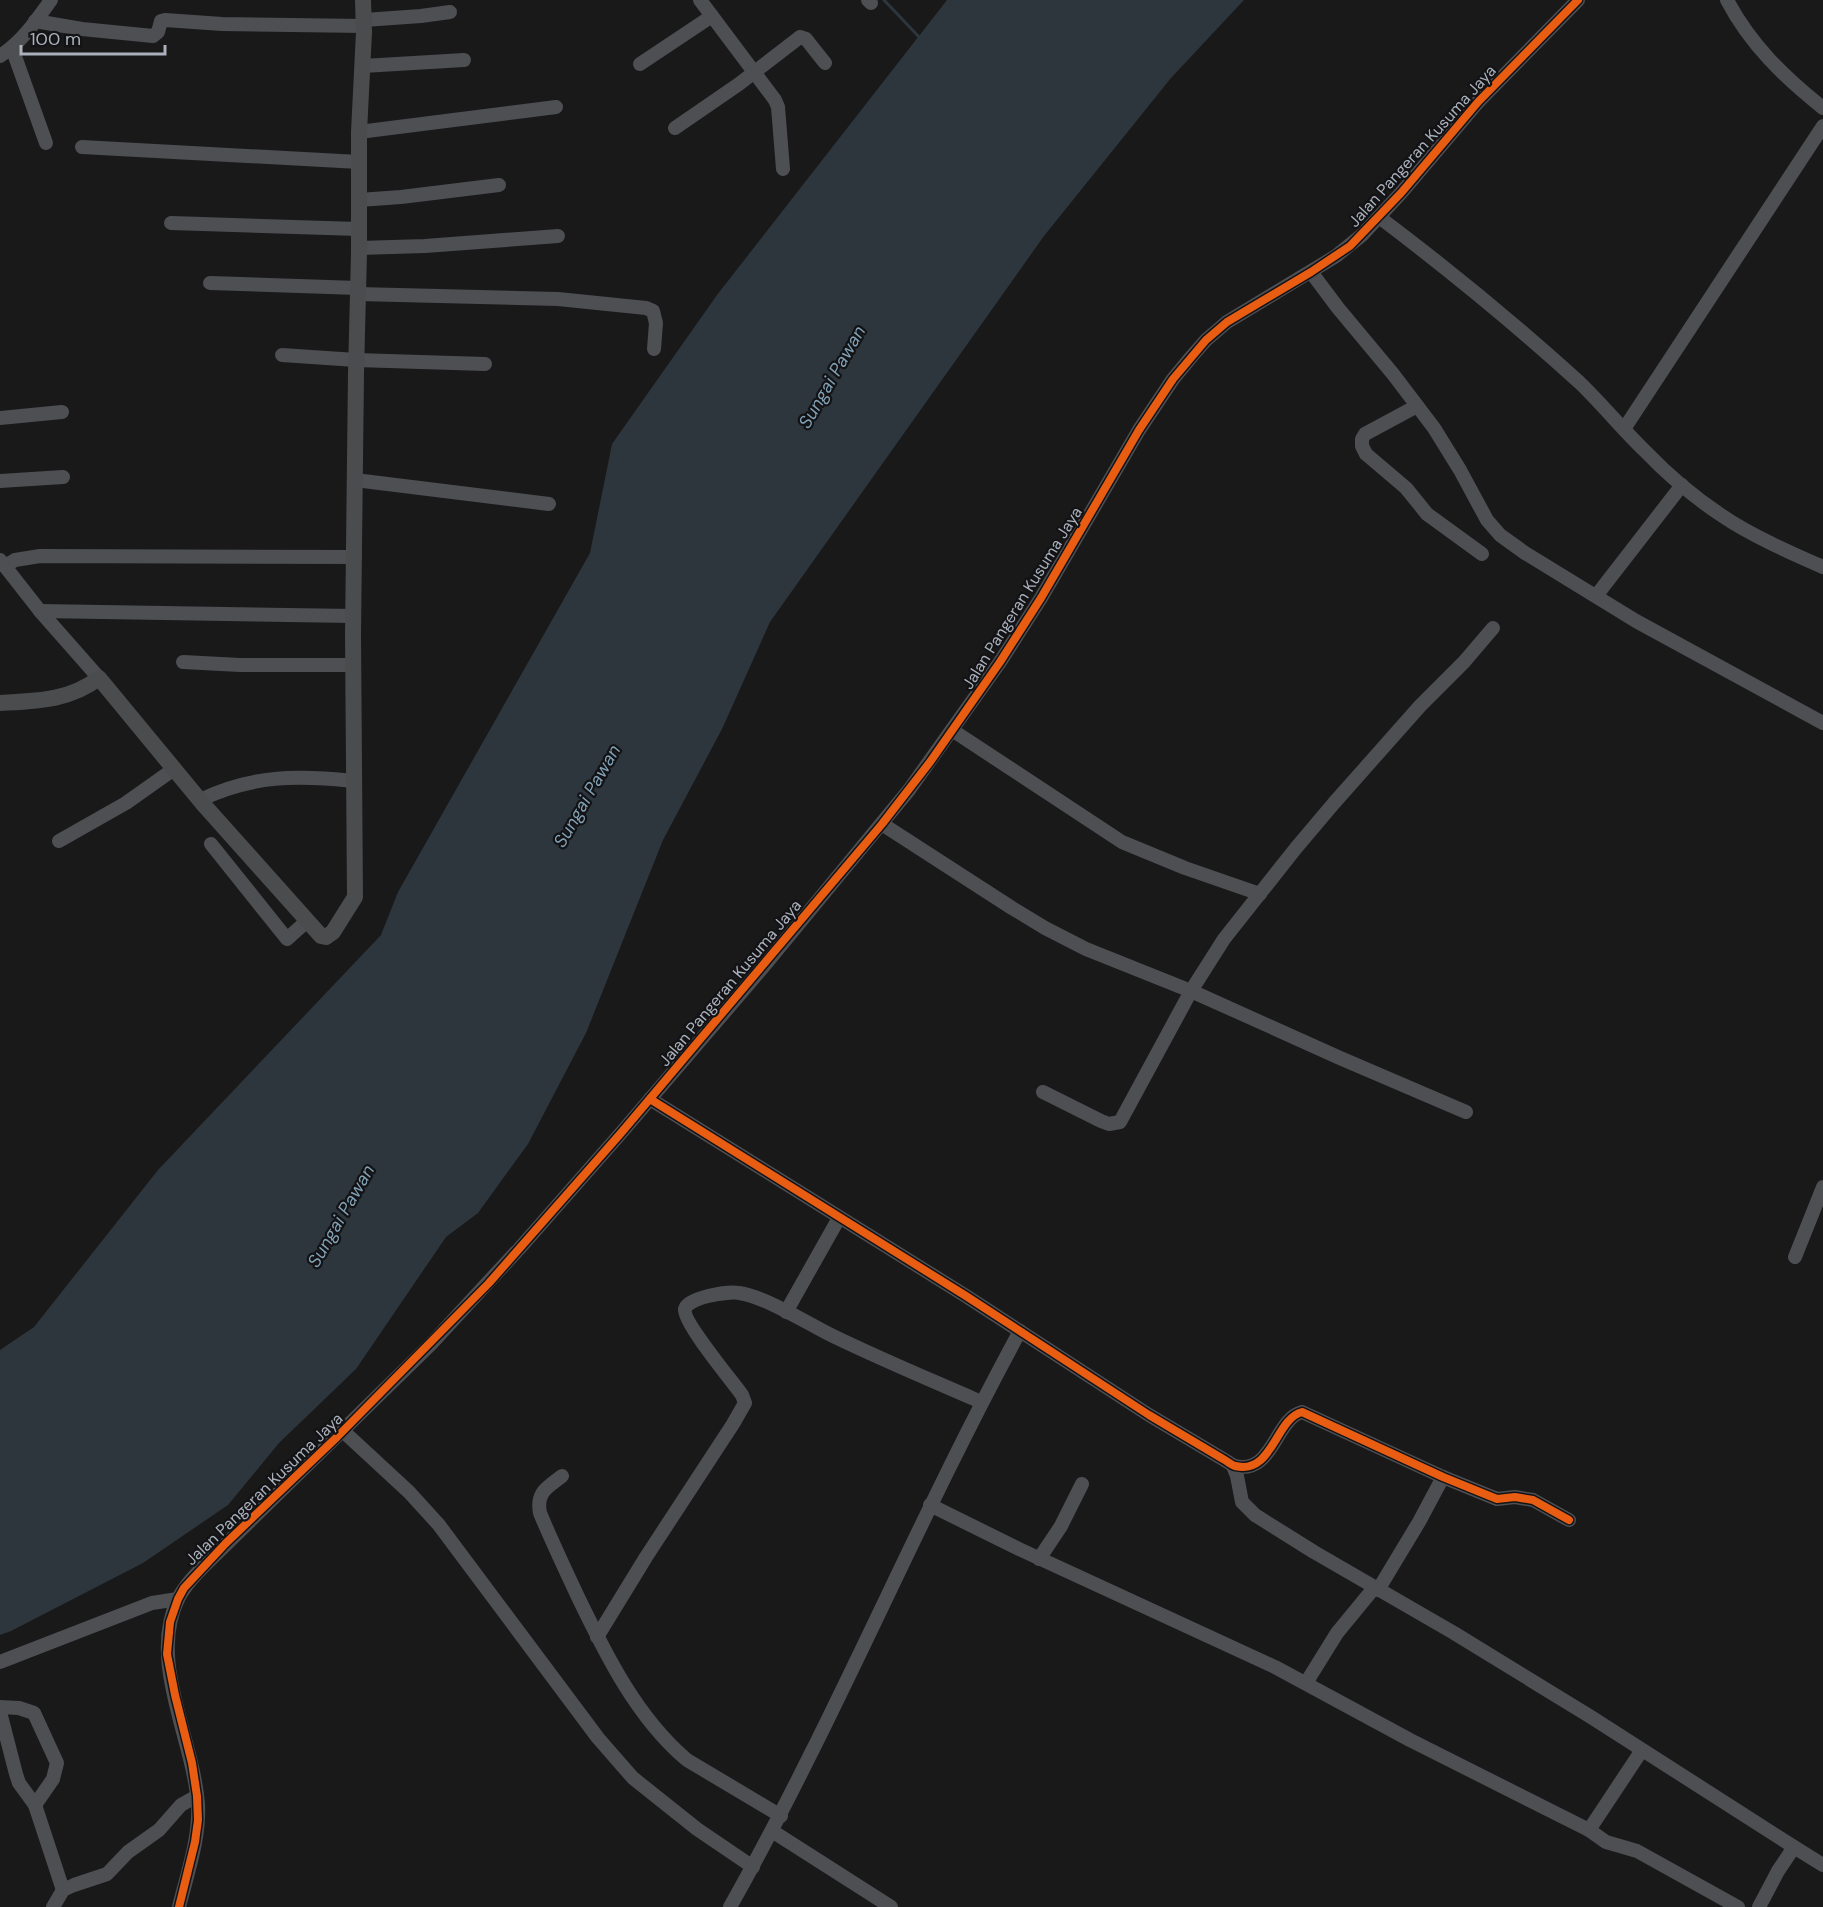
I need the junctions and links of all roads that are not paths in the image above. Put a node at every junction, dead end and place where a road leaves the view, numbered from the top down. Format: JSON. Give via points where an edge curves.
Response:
{"nodes":[{"id":1,"x":51,"y":0,"type":"edge"},
{"id":2,"x":363,"y":0,"type":"edge"},
{"id":3,"x":700,"y":0,"type":"edge"},
{"id":4,"x":1578,"y":0,"type":"edge"},
{"id":5,"x":1727,"y":0,"type":"edge"},
{"id":6,"x":450,"y":12,"type":"dead end"},
{"id":7,"x":712,"y":16,"type":"junction"},
{"id":8,"x":35,"y":21,"type":"junction"},
{"id":9,"x":364,"y":23,"type":"junction"},
{"id":10,"x":6,"y":52,"type":"edge"},
{"id":11,"x":464,"y":60,"type":"dead end"},
{"id":12,"x":825,"y":63,"type":"dead end"},
{"id":13,"x":640,"y":64,"type":"dead end"},
{"id":14,"x":363,"y":66,"type":"junction"},
{"id":15,"x":755,"y":71,"type":"junction"},
{"id":16,"x":556,"y":107,"type":"dead end"},
{"id":17,"x":1823,"y":108,"type":"edge"},
{"id":18,"x":1823,"y":126,"type":"edge"},
{"id":19,"x":675,"y":128,"type":"dead end"},
{"id":20,"x":359,"y":132,"type":"junction"},
{"id":21,"x":46,"y":143,"type":"dead end"},
{"id":22,"x":82,"y":147,"type":"dead end"},
{"id":23,"x":359,"y":162,"type":"junction"},
{"id":24,"x":783,"y":169,"type":"dead end"},
{"id":25,"x":499,"y":185,"type":"dead end"},
{"id":26,"x":359,"y":200,"type":"junction"},
{"id":27,"x":1379,"y":217,"type":"junction"},
{"id":28,"x":171,"y":223,"type":"dead end"},
{"id":29,"x":359,"y":229,"type":"junction"},
{"id":30,"x":558,"y":236,"type":"dead end"},
{"id":31,"x":359,"y":248,"type":"junction"},
{"id":32,"x":1311,"y":272,"type":"junction"},
{"id":33,"x":210,"y":283,"type":"dead end"},
{"id":34,"x":358,"y":291,"type":"junction"},
{"id":35,"x":654,"y":349,"type":"dead end"},
{"id":36,"x":282,"y":355,"type":"dead end"},
{"id":37,"x":356,"y":360,"type":"junction"},
{"id":38,"x":485,"y":364,"type":"dead end"},
{"id":39,"x":1417,"y":406,"type":"junction"},
{"id":40,"x":62,"y":412,"type":"dead end"},
{"id":41,"x":0,"y":418,"type":"edge"},
{"id":42,"x":1624,"y":429,"type":"junction"},
{"id":43,"x":63,"y":477,"type":"dead end"},
{"id":44,"x":355,"y":480,"type":"junction"},
{"id":45,"x":0,"y":481,"type":"edge"},
{"id":46,"x":1682,"y":485,"type":"junction"},
{"id":47,"x":549,"y":504,"type":"dead end"},
{"id":48,"x":1482,"y":554,"type":"dead end"},
{"id":49,"x":355,"y":557,"type":"junction"},
{"id":50,"x":2,"y":563,"type":"edge"},
{"id":51,"x":1823,"y":567,"type":"edge"},
{"id":52,"x":1596,"y":596,"type":"junction"},
{"id":53,"x":40,"y":611,"type":"junction"},
{"id":54,"x":354,"y":616,"type":"junction"},
{"id":55,"x":1493,"y":628,"type":"dead end"},
{"id":56,"x":183,"y":662,"type":"dead end"},
{"id":57,"x":353,"y":665,"type":"junction"},
{"id":58,"x":99,"y":678,"type":"junction"},
{"id":59,"x":0,"y":703,"type":"edge"},
{"id":60,"x":1822,"y":721,"type":"edge"},
{"id":61,"x":952,"y":730,"type":"junction"},
{"id":62,"x":167,"y":774,"type":"junction"},
{"id":63,"x":353,"y":781,"type":"junction"},
{"id":64,"x":200,"y":800,"type":"junction"},
{"id":65,"x":882,"y":824,"type":"junction"},
{"id":66,"x":59,"y":841,"type":"dead end"},
{"id":67,"x":211,"y":844,"type":"dead end"},
{"id":68,"x":1260,"y":894,"type":"junction"},
{"id":69,"x":297,"y":930,"type":"junction"},
{"id":70,"x":1191,"y":991,"type":"junction"},
{"id":71,"x":1044,"y":1092,"type":"dead end"},
{"id":72,"x":650,"y":1099,"type":"junction"},
{"id":73,"x":1466,"y":1112,"type":"dead end"},
{"id":74,"x":1823,"y":1187,"type":"edge"},
{"id":75,"x":839,"y":1218,"type":"junction"},
{"id":76,"x":1795,"y":1257,"type":"dead end"},
{"id":77,"x":786,"y":1312,"type":"junction"},
{"id":78,"x":1020,"y":1331,"type":"junction"},
{"id":79,"x":981,"y":1402,"type":"junction"},
{"id":80,"x":343,"y":1431,"type":"junction"},
{"id":81,"x":1233,"y":1466,"type":"junction"},
{"id":82,"x":562,"y":1476,"type":"dead end"},
{"id":83,"x":1443,"y":1477,"type":"junction"},
{"id":84,"x":1082,"y":1484,"type":"dead end"},
{"id":85,"x":930,"y":1505,"type":"junction"},
{"id":86,"x":1569,"y":1520,"type":"dead end"},
{"id":87,"x":1040,"y":1559,"type":"junction"},
{"id":88,"x":1376,"y":1589,"type":"junction"},
{"id":89,"x":178,"y":1599,"type":"junction"},
{"id":90,"x":597,"y":1636,"type":"junction"},
{"id":91,"x":0,"y":1662,"type":"edge"},
{"id":92,"x":1306,"y":1683,"type":"junction"},
{"id":93,"x":0,"y":1707,"type":"edge"},
{"id":94,"x":0,"y":1712,"type":"edge"},
{"id":95,"x":1642,"y":1750,"type":"junction"},
{"id":96,"x":197,"y":1796,"type":"junction"},
{"id":97,"x":35,"y":1804,"type":"junction"},
{"id":98,"x":781,"y":1816,"type":"junction"},
{"id":99,"x":1589,"y":1830,"type":"junction"},
{"id":100,"x":772,"y":1831,"type":"junction"},
{"id":101,"x":1794,"y":1848,"type":"junction"},
{"id":102,"x":1823,"y":1864,"type":"edge"},
{"id":103,"x":753,"y":1867,"type":"junction"},
{"id":104,"x":63,"y":1890,"type":"junction"},
{"id":105,"x":53,"y":1907,"type":"edge"},
{"id":106,"x":179,"y":1907,"type":"edge"},
{"id":107,"x":730,"y":1907,"type":"edge"},
{"id":108,"x":891,"y":1907,"type":"edge"},
{"id":109,"x":1738,"y":1907,"type":"edge"},
{"id":110,"x":1759,"y":1907,"type":"edge"}],
"edges":[{"from":1,"to":8,"type":"street"},
{"from":2,"to":9,"type":"main road"},
{"from":3,"to":7,"type":"street"},
{"from":4,"to":27,"type":"street","name":"Jalan Pangeran Kusuma Jaya","via":[[1478,102]]},
{"from":5,"to":17,"type":"street","via":[[1756,45]]},
{"from":6,"to":9,"type":"street"},
{"from":7,"to":13,"type":"street"},
{"from":7,"to":15,"type":"street"},
{"from":8,"to":9,"type":"street","via":[[153,36],[165,20],[222,24]]},
{"from":8,"to":10,"type":"street"},
{"from":9,"to":14,"type":"main road"},
{"from":10,"to":21,"type":"street"},
{"from":11,"to":14,"type":"street"},
{"from":12,"to":15,"type":"street","via":[[801,36]]},
{"from":14,"to":20,"type":"main road"},
{"from":15,"to":19,"type":"street"},
{"from":15,"to":24,"type":"street","via":[[778,107]]},
{"from":16,"to":20,"type":"street"},
{"from":18,"to":42,"type":"street"},
{"from":20,"to":23,"type":"main road"},
{"from":22,"to":23,"type":"street"},
{"from":23,"to":26,"type":"main road"},
{"from":25,"to":26,"type":"street"},
{"from":26,"to":29,"type":"main road"},
{"from":27,"to":32,"type":"street","name":"Jalan Pangeran Kusuma Jaya","via":[[1350,246]]},
{"from":27,"to":42,"type":"street","via":[[1537,344]]},
{"from":28,"to":29,"type":"street"},
{"from":29,"to":31,"type":"main road"},
{"from":30,"to":31,"type":"street"},
{"from":31,"to":34,"type":"main road"},
{"from":32,"to":39,"type":"street"},
{"from":32,"to":61,"type":"street","name":"Jalan Pangeran Kusuma Jaya","via":[[1217,330],[1173,379],[1041,598]]},
{"from":33,"to":34,"type":"street"},
{"from":34,"to":35,"type":"street","via":[[558,299],[646,308],[655,317]]},
{"from":34,"to":37,"type":"main road"},
{"from":36,"to":37,"type":"street"},
{"from":37,"to":38,"type":"street"},
{"from":37,"to":44,"type":"main road"},
{"from":39,"to":48,"type":"street","via":[[1365,434],[1362,446],[1427,514]]},
{"from":39,"to":52,"type":"street","via":[[1493,528],[1510,543]]},
{"from":40,"to":41,"type":"street"},
{"from":42,"to":46,"type":"street"},
{"from":43,"to":45,"type":"street"},
{"from":44,"to":47,"type":"street"},
{"from":44,"to":49,"type":"main road"},
{"from":46,"to":51,"type":"street","via":[[1724,517]]},
{"from":46,"to":52,"type":"street"},
{"from":49,"to":50,"type":"street","via":[[40,556]]},
{"from":49,"to":54,"type":"main road"},
{"from":50,"to":53,"type":"street"},
{"from":52,"to":60,"type":"street"},
{"from":53,"to":54,"type":"street"},
{"from":53,"to":58,"type":"street"},
{"from":54,"to":57,"type":"main road"},
{"from":55,"to":68,"type":"street","via":[[1384,746]]},
{"from":56,"to":57,"type":"street"},
{"from":57,"to":63,"type":"main road"},
{"from":58,"to":59,"type":"main road","via":[[85,689],[63,696]]},
{"from":58,"to":62,"type":"main road"},
{"from":61,"to":65,"type":"street","name":"Jalan Pangeran Kusuma Jaya"},
{"from":61,"to":68,"type":"street","via":[[1122,842]]},
{"from":62,"to":64,"type":"main road"},
{"from":62,"to":66,"type":"street","via":[[126,803]]},
{"from":63,"to":64,"type":"street","via":[[279,777]]},
{"from":63,"to":69,"type":"main road","via":[[355,897],[328,936]]},
{"from":64,"to":69,"type":"main road"},
{"from":65,"to":70,"type":"street","via":[[1045,928],[1086,949]]},
{"from":65,"to":72,"type":"street","name":"Jalan Pangeran Kusuma Jaya"},
{"from":67,"to":69,"type":"street"},
{"from":68,"to":70,"type":"street","via":[[1224,939]]},
{"from":70,"to":71,"type":"street","via":[[1120,1122],[1101,1121]]},
{"from":70,"to":73,"type":"street"},
{"from":72,"to":75,"type":"street"},
{"from":72,"to":80,"type":"street","name":"Jalan Pangeran Kusuma Jaya","via":[[518,1251]]},
{"from":74,"to":76,"type":"street"},
{"from":75,"to":77,"type":"street"},
{"from":75,"to":78,"type":"street"},
{"from":77,"to":79,"type":"street"},
{"from":77,"to":90,"type":"street","via":[[748,1295],[732,1293],[701,1298],[686,1306],[689,1324],[742,1395],[744,1405]]},
{"from":78,"to":79,"type":"street"},
{"from":78,"to":81,"type":"street"},
{"from":79,"to":85,"type":"street"},
{"from":80,"to":89,"type":"street","name":"Jalan Pangeran Kusuma Jaya","via":[[213,1557]]},
{"from":80,"to":103,"type":"street","via":[[439,1525],[633,1779]]},
{"from":81,"to":83,"type":"street","via":[[1258,1463],[1292,1417],[1302,1412]]},
{"from":81,"to":88,"type":"street","via":[[1240,1496],[1248,1509]]},
{"from":82,"to":90,"type":"street","via":[[542,1492],[538,1504]]},
{"from":83,"to":86,"type":"street","via":[[1497,1498],[1533,1500]]},
{"from":83,"to":88,"type":"street"},
{"from":84,"to":87,"type":"street"},
{"from":85,"to":87,"type":"street"},
{"from":85,"to":98,"type":"street"},
{"from":87,"to":92,"type":"street"},
{"from":88,"to":92,"type":"street","via":[[1337,1633]]},
{"from":88,"to":95,"type":"street"},
{"from":89,"to":91,"type":"street","via":[[152,1603]]},
{"from":89,"to":96,"type":"street","name":"Jalan Pangeran Kusuma Jaya","via":[[170,1622],[168,1654]]},
{"from":90,"to":98,"type":"street","via":[[645,1713],[677,1751]]},
{"from":92,"to":99,"type":"street"},
{"from":93,"to":97,"type":"street","via":[[34,1713],[57,1763],[53,1779]]},
{"from":94,"to":97,"type":"street","via":[[19,1783]]},
{"from":95,"to":99,"type":"street"},
{"from":95,"to":101,"type":"street"},
{"from":96,"to":104,"type":"street","via":[[181,1805],[159,1830],[128,1852],[107,1874]]},
{"from":96,"to":106,"type":"street","name":"Jalan Pangeran Kusuma Jaya","via":[[195,1842]]},
{"from":97,"to":104,"type":"street"},
{"from":98,"to":100,"type":"street"},
{"from":99,"to":109,"type":"street","via":[[1606,1842],[1637,1851]]},
{"from":100,"to":103,"type":"street"},
{"from":100,"to":108,"type":"street"},
{"from":101,"to":102,"type":"street"},
{"from":101,"to":110,"type":"street"},
{"from":103,"to":107,"type":"street"},
{"from":104,"to":105,"type":"street"}]}
